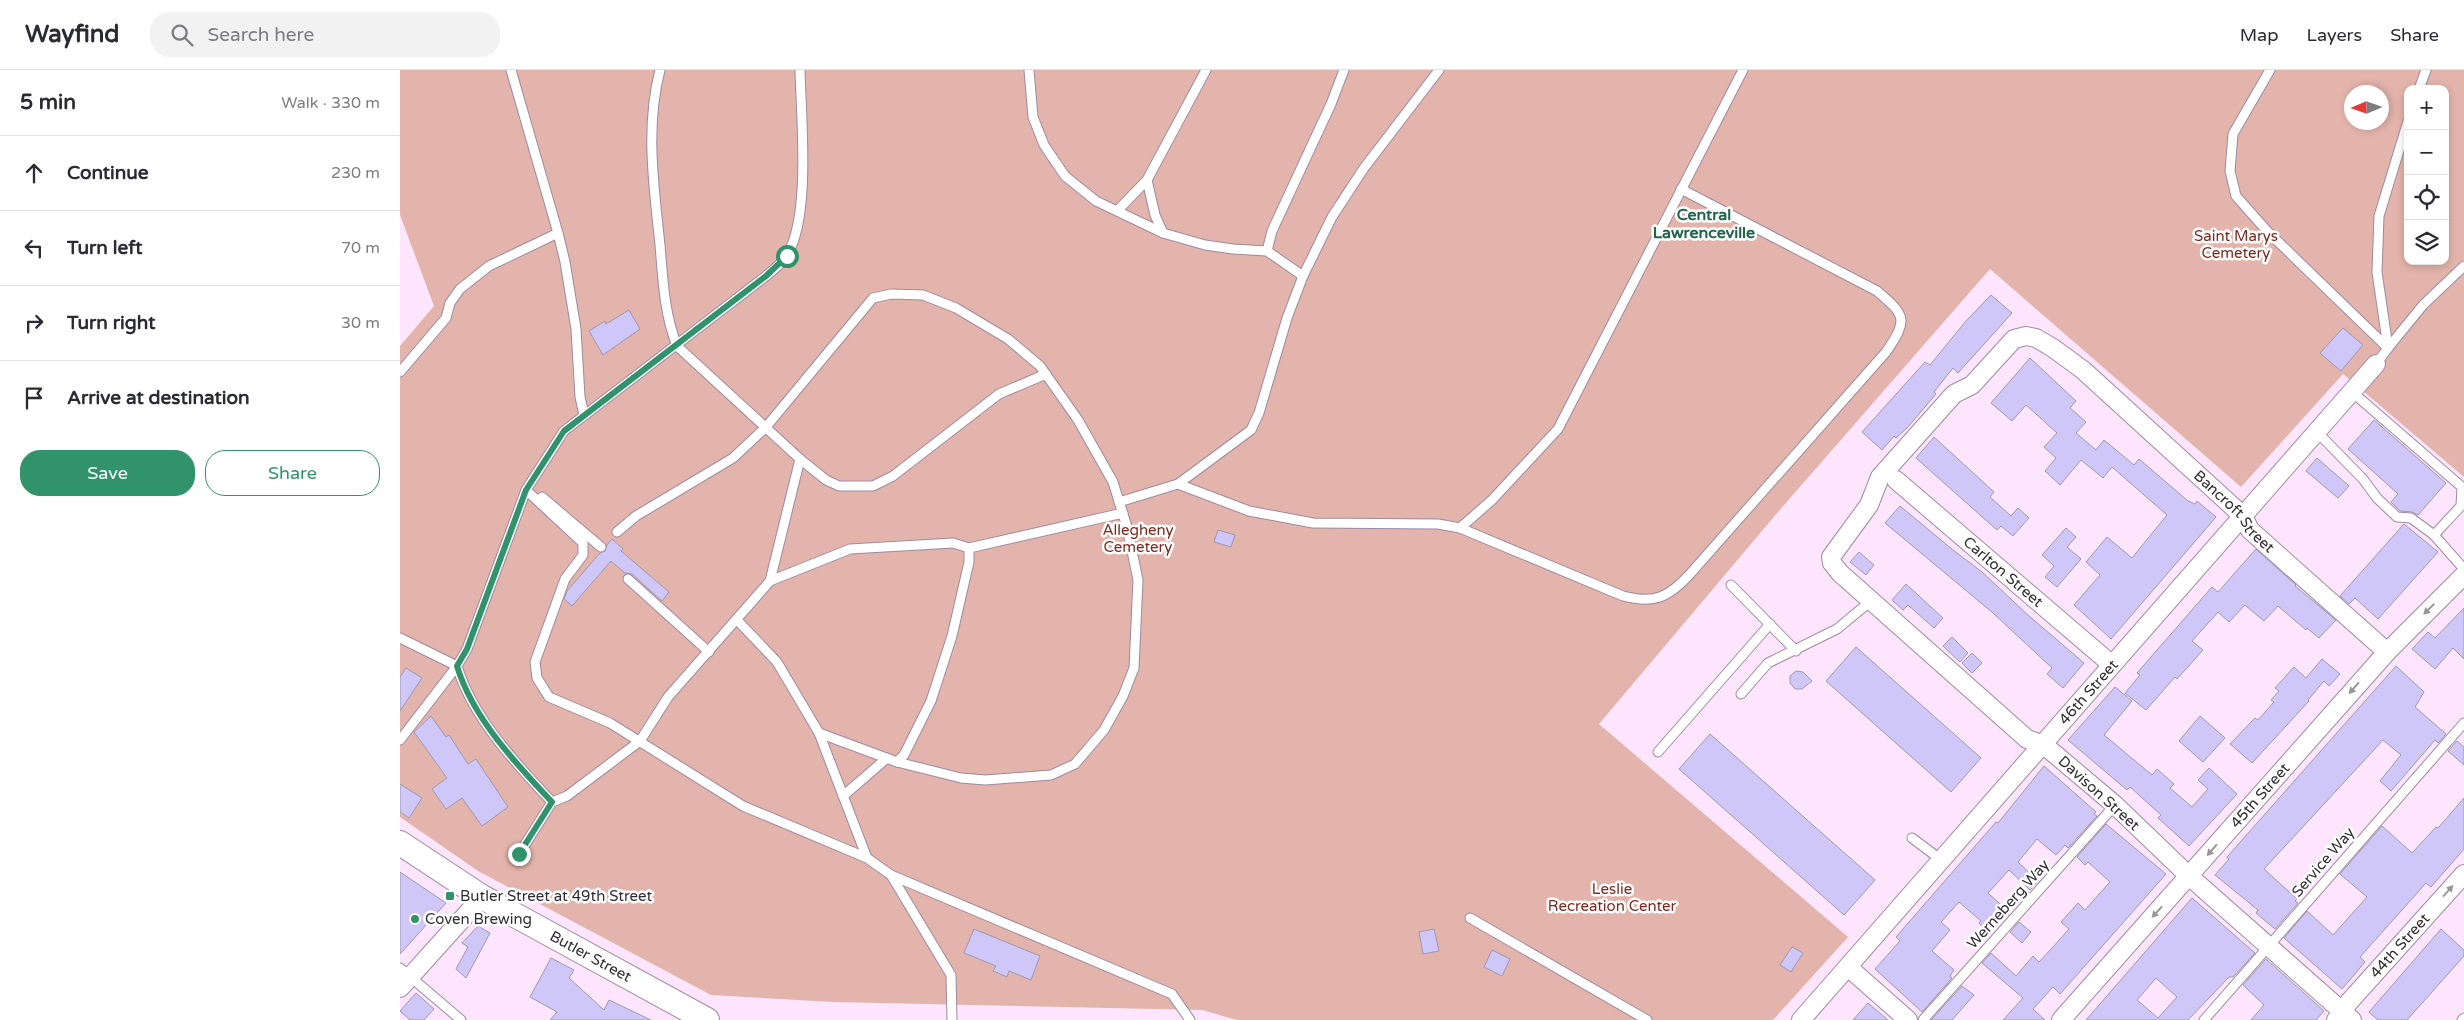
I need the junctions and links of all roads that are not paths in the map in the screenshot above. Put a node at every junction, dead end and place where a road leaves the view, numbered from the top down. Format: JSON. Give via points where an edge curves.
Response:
{"nodes":[{"id":1,"x":511,"y":70,"type":"edge"},
{"id":2,"x":660,"y":70,"type":"edge"},
{"id":3,"x":800,"y":70,"type":"edge"},
{"id":4,"x":1028,"y":70,"type":"edge"},
{"id":5,"x":1206,"y":70,"type":"edge"},
{"id":6,"x":1344,"y":70,"type":"edge"},
{"id":7,"x":1439,"y":70,"type":"edge"},
{"id":8,"x":1743,"y":70,"type":"edge"},
{"id":9,"x":2270,"y":70,"type":"edge"},
{"id":10,"x":2426,"y":70,"type":"edge"},
{"id":11,"x":2420,"y":85,"type":"edge"},
{"id":12,"x":2405,"y":130,"type":"edge"},
{"id":13,"x":1147,"y":180,"type":"junction"},
{"id":14,"x":1681,"y":189,"type":"junction"},
{"id":15,"x":1118,"y":210,"type":"junction"},
{"id":16,"x":558,"y":233,"type":"junction"},
{"id":17,"x":1163,"y":233,"type":"junction"},
{"id":18,"x":1267,"y":251,"type":"junction"},
{"id":19,"x":2464,"y":266,"type":"edge"},
{"id":20,"x":1303,"y":276,"type":"junction"},
{"id":21,"x":677,"y":346,"type":"junction"},
{"id":22,"x":2388,"y":348,"type":"junction"},
{"id":23,"x":2376,"y":364,"type":"joint"},
{"id":24,"x":400,"y":372,"type":"edge"},
{"id":25,"x":1046,"y":374,"type":"junction"},
{"id":26,"x":2351,"y":392,"type":"junction"},
{"id":27,"x":584,"y":415,"type":"junction"},
{"id":28,"x":766,"y":427,"type":"junction"},
{"id":29,"x":2317,"y":432,"type":"junction"},
{"id":30,"x":800,"y":459,"type":"junction"},
{"id":31,"x":1896,"y":480,"type":"dead end"},
{"id":32,"x":1178,"y":484,"type":"junction"},
{"id":33,"x":527,"y":488,"type":"junction"},
{"id":34,"x":1119,"y":502,"type":"junction"},
{"id":35,"x":2462,"y":508,"type":"edge"},
{"id":36,"x":1123,"y":513,"type":"junction"},
{"id":37,"x":2243,"y":516,"type":"junction"},
{"id":38,"x":1460,"y":528,"type":"junction"},
{"id":39,"x":617,"y":532,"type":"dead end"},
{"id":40,"x":2434,"y":535,"type":"junction"},
{"id":41,"x":601,"y":547,"type":"dead end"},
{"id":42,"x":968,"y":548,"type":"junction"},
{"id":43,"x":2464,"y":569,"type":"edge"},
{"id":44,"x":1840,"y":573,"type":"joint"},
{"id":45,"x":2464,"y":575,"type":"edge"},
{"id":46,"x":628,"y":579,"type":"dead end"},
{"id":47,"x":770,"y":581,"type":"junction"},
{"id":48,"x":1731,"y":585,"type":"dead end"},
{"id":49,"x":1872,"y":600,"type":"junction"},
{"id":50,"x":737,"y":620,"type":"junction"},
{"id":51,"x":1770,"y":624,"type":"junction"},
{"id":52,"x":400,"y":638,"type":"edge"},
{"id":53,"x":1796,"y":651,"type":"junction"},
{"id":54,"x":709,"y":652,"type":"junction"},
{"id":55,"x":2387,"y":652,"type":"junction"},
{"id":56,"x":2112,"y":664,"type":"junction"},
{"id":57,"x":457,"y":666,"type":"junction"},
{"id":58,"x":1741,"y":694,"type":"dead end"},
{"id":59,"x":2464,"y":723,"type":"edge"},
{"id":60,"x":819,"y":733,"type":"junction"},
{"id":61,"x":400,"y":740,"type":"edge"},
{"id":62,"x":640,"y":741,"type":"junction"},
{"id":63,"x":2044,"y":745,"type":"junction"},
{"id":64,"x":1658,"y":752,"type":"dead end"},
{"id":65,"x":887,"y":758,"type":"junction"},
{"id":66,"x":897,"y":762,"type":"junction"},
{"id":67,"x":843,"y":796,"type":"junction"},
{"id":68,"x":552,"y":802,"type":"junction"},
{"id":69,"x":2114,"y":805,"type":"junction"},
{"id":70,"x":1912,"y":838,"type":"dead end"},
{"id":71,"x":400,"y":842,"type":"edge"},
{"id":72,"x":519,"y":854,"type":"dead end"},
{"id":73,"x":867,"y":858,"type":"junction"},
{"id":74,"x":1940,"y":859,"type":"junction"},
{"id":75,"x":2464,"y":874,"type":"edge"},
{"id":76,"x":891,"y":875,"type":"junction"},
{"id":77,"x":2189,"y":876,"type":"junction"},
{"id":78,"x":482,"y":897,"type":"junction"},
{"id":79,"x":1470,"y":918,"type":"dead end"},
{"id":80,"x":2269,"y":946,"type":"junction"},
{"id":81,"x":1848,"y":967,"type":"junction"},
{"id":82,"x":404,"y":977,"type":"edge"},
{"id":83,"x":2343,"y":1017,"type":"edge"},
{"id":84,"x":461,"y":1020,"type":"edge"},
{"id":85,"x":708,"y":1020,"type":"edge"},
{"id":86,"x":952,"y":1020,"type":"edge"},
{"id":87,"x":1190,"y":1020,"type":"edge"},
{"id":88,"x":1647,"y":1020,"type":"edge"},
{"id":89,"x":1801,"y":1020,"type":"edge"},
{"id":90,"x":1908,"y":1020,"type":"edge"},
{"id":91,"x":1923,"y":1020,"type":"edge"},
{"id":92,"x":2061,"y":1020,"type":"edge"},
{"id":93,"x":2204,"y":1020,"type":"edge"}],
"edges":[{"from":1,"to":16,"type":"lane"},
{"from":2,"to":21,"type":"lane","via":[[654,92],[651,167],[668,321]]},
{"from":3,"to":21,"type":"lane","via":[[802,194],[796,235],[787,256]]},
{"from":4,"to":15,"type":"lane","via":[[1033,117],[1044,145],[1066,176],[1096,201]]},
{"from":5,"to":13,"type":"lane"},
{"from":6,"to":18,"type":"lane","via":[[1272,231]]},
{"from":7,"to":20,"type":"lane","via":[[1364,168],[1332,217]]},
{"from":8,"to":14,"type":"lane"},
{"from":9,"to":22,"type":"lane","via":[[2233,134],[2230,171],[2236,196],[2267,231]]},
{"from":10,"to":11,"type":"lane"},
{"from":12,"to":22,"type":"lane","via":[[2379,216],[2377,272]]},
{"from":13,"to":15,"type":"lane"},
{"from":13,"to":17,"type":"lane"},
{"from":14,"to":38,"type":"lane","via":[[1558,428],[1492,500]]},
{"from":14,"to":38,"type":"lane","via":[[1877,291],[1898,309],[1901,324],[1894,340],[1669,594],[1647,600],[1623,596]]},
{"from":15,"to":17,"type":"lane"},
{"from":16,"to":24,"type":"lane","via":[[489,266],[460,289],[450,303],[446,318]]},
{"from":16,"to":27,"type":"lane","via":[[576,329]]},
{"from":17,"to":18,"type":"lane","via":[[1205,245]]},
{"from":18,"to":20,"type":"lane"},
{"from":19,"to":22,"type":"lane","via":[[2422,305]]},
{"from":20,"to":32,"type":"lane","via":[[1252,430]]},
{"from":21,"to":27,"type":"lane"},
{"from":21,"to":28,"type":"lane"},
{"from":22,"to":23,"type":"lane"},
{"from":23,"to":26,"type":"street","name":"46th Street"},
{"from":25,"to":28,"type":"lane","via":[[1008,339],[956,308],[923,296],[891,294],[873,298]]},
{"from":25,"to":30,"type":"lane","via":[[999,394],[894,476],[873,486],[839,486]]},
{"from":25,"to":34,"type":"lane","via":[[1078,420],[1113,482]]},
{"from":26,"to":29,"type":"street","name":"46th Street"},
{"from":26,"to":35,"type":"lane","via":[[2462,487]]},
{"from":27,"to":33,"type":"lane","via":[[564,431]]},
{"from":28,"to":30,"type":"lane"},
{"from":28,"to":39,"type":"lane","via":[[733,458],[636,516]]},
{"from":29,"to":37,"type":"street","name":"46th Street"},
{"from":29,"to":40,"type":"lane","via":[[2397,517],[2411,518]]},
{"from":30,"to":47,"type":"lane"},
{"from":31,"to":56,"type":"street","name":"Carlton Street"},
{"from":32,"to":34,"type":"lane"},
{"from":32,"to":38,"type":"lane","via":[[1249,511],[1313,524],[1438,524]]},
{"from":33,"to":41,"type":"lane"},
{"from":33,"to":57,"type":"lane","via":[[467,649]]},
{"from":33,"to":62,"type":"lane","via":[[583,544],[583,556],[565,579],[535,662],[537,678],[549,697],[610,723]]},
{"from":34,"to":36,"type":"lane"},
{"from":35,"to":40,"type":"lane"},
{"from":36,"to":42,"type":"lane"},
{"from":36,"to":66,"type":"lane","via":[[1138,580],[1134,668],[1104,730],[1074,764],[1052,775],[985,780],[961,778]]},
{"from":37,"to":44,"type":"street","name":"Bancroft Street","via":[[2082,370],[2036,338],[2026,336],[2014,340],[1972,385],[1954,394],[1880,477],[1869,505],[1832,552],[1832,563]]},
{"from":37,"to":55,"type":"street","name":"Bancroft Street","via":[[2250,530]]},
{"from":37,"to":56,"type":"street","name":"46th Street"},
{"from":40,"to":43,"type":"lane"},
{"from":42,"to":47,"type":"lane","via":[[953,543],[850,549]]},
{"from":42,"to":66,"type":"lane","via":[[969,562],[952,636],[931,701],[904,755]]},
{"from":44,"to":49,"type":"street","name":"Davison Street"},
{"from":45,"to":55,"type":"street","name":"45th Street","one_way":true},
{"from":46,"to":54,"type":"lane"},
{"from":47,"to":50,"type":"lane"},
{"from":48,"to":51,"type":"lane"},
{"from":49,"to":53,"type":"lane","via":[[1837,629]]},
{"from":49,"to":63,"type":"street","name":"Davison Street","via":[[2027,739]]},
{"from":50,"to":54,"type":"lane"},
{"from":50,"to":60,"type":"lane","via":[[778,662]]},
{"from":51,"to":53,"type":"lane"},
{"from":51,"to":64,"type":"lane"},
{"from":52,"to":57,"type":"lane"},
{"from":53,"to":58,"type":"lane","via":[[1768,663]]},
{"from":54,"to":62,"type":"lane","via":[[668,697]]},
{"from":55,"to":77,"type":"street","name":"45th Street","one_way":true},
{"from":56,"to":63,"type":"street","name":"46th Street"},
{"from":57,"to":61,"type":"lane"},
{"from":57,"to":68,"type":"lane","via":[[463,685],[509,756]]},
{"from":59,"to":80,"type":"lane","name":"Service Way"},
{"from":60,"to":65,"type":"lane"},
{"from":60,"to":67,"type":"lane"},
{"from":62,"to":68,"type":"lane","via":[[567,796]]},
{"from":62,"to":73,"type":"lane","via":[[743,806]]},
{"from":63,"to":69,"type":"street","name":"Davison Street"},
{"from":63,"to":74,"type":"street","name":"46th Street"},
{"from":65,"to":66,"type":"lane"},
{"from":65,"to":67,"type":"lane"},
{"from":67,"to":73,"type":"lane"},
{"from":68,"to":72,"type":"lane"},
{"from":69,"to":77,"type":"street","name":"Davison Street"},
{"from":69,"to":91,"type":"lane","name":"Werneberg Way"},
{"from":70,"to":74,"type":"lane"},
{"from":71,"to":78,"type":"main road","name":"Butler Street"},
{"from":73,"to":76,"type":"lane"},
{"from":74,"to":81,"type":"street","name":"46th Street"},
{"from":83,"to":75,"type":"street","name":"44th Street","one_way":true},
{"from":76,"to":86,"type":"lane","via":[[951,974]]},
{"from":76,"to":87,"type":"lane","via":[[1172,994]]},
{"from":77,"to":80,"type":"street","name":"Davison Street"},
{"from":77,"to":92,"type":"street","name":"45th Street","one_way":true},
{"from":78,"to":82,"type":"street"},
{"from":78,"to":85,"type":"main road","name":"Butler Street"},
{"from":79,"to":88,"type":"lane"},
{"from":80,"to":83,"type":"street","name":"Davison Street"},
{"from":80,"to":93,"type":"lane","name":"Service Way"},
{"from":81,"to":89,"type":"street","name":"46th Street"},
{"from":81,"to":90,"type":"street"},
{"from":82,"to":84,"type":"lane"}]}
